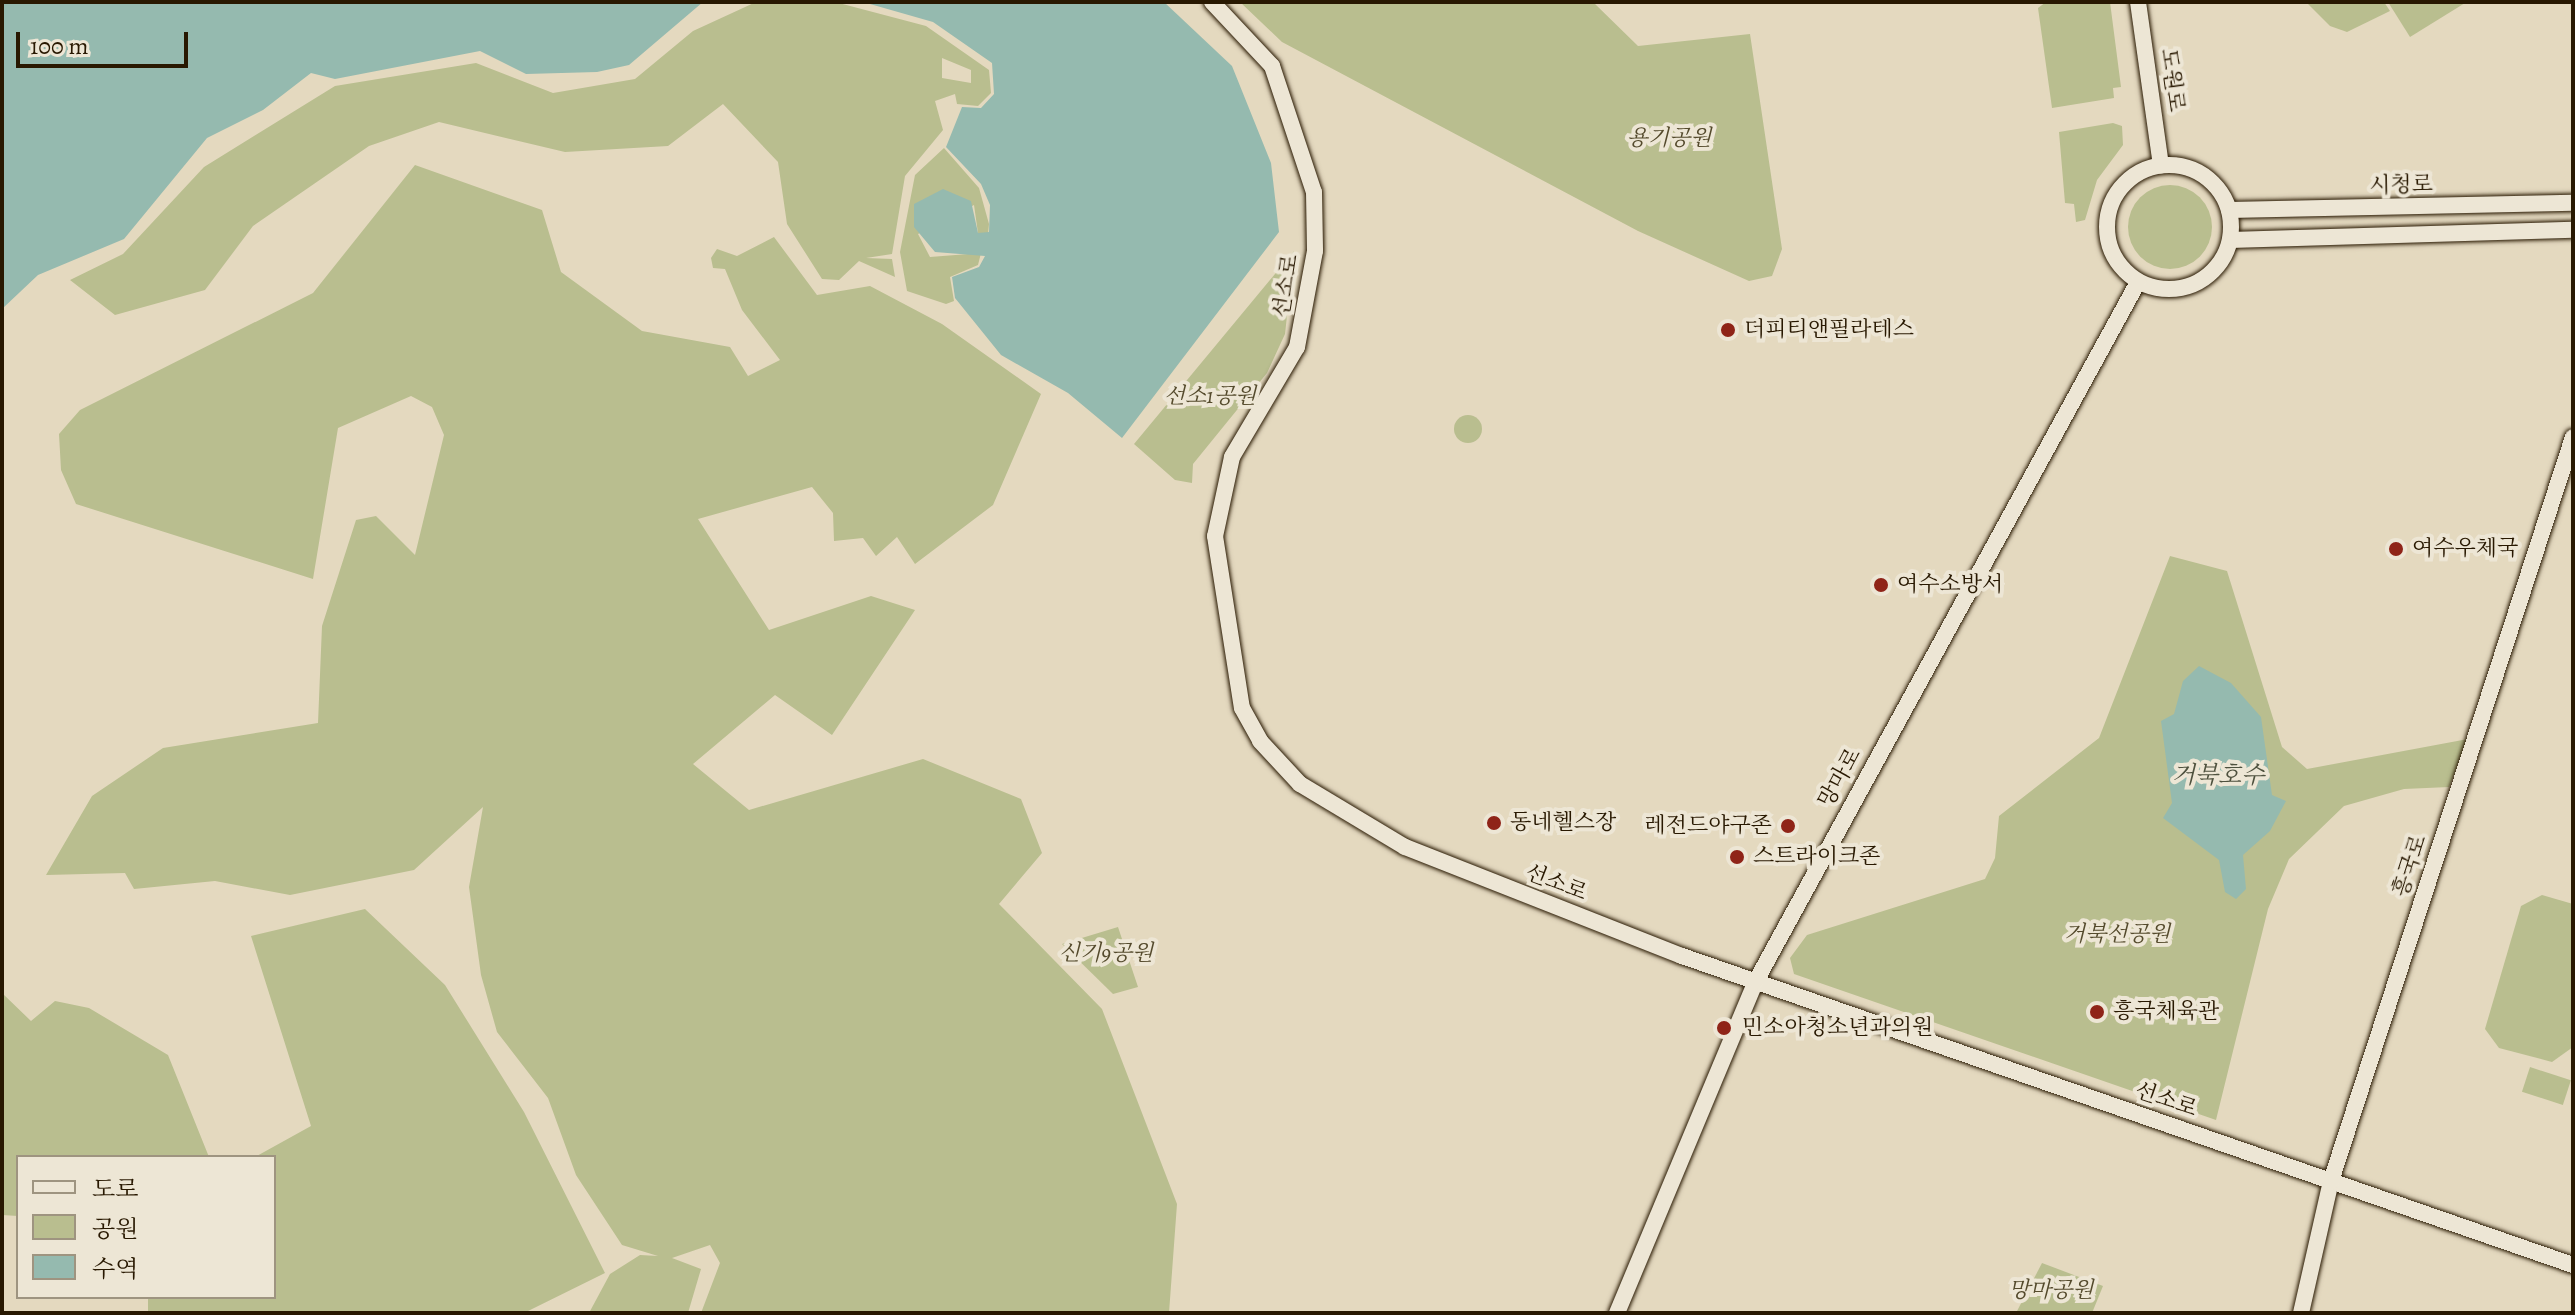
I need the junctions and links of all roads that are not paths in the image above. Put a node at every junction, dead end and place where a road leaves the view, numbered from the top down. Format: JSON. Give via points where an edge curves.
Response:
{"nodes":[{"id":1,"x":1212,"y":2,"type":"edge"},
{"id":2,"x":2138,"y":2,"type":"edge"},
{"id":3,"x":2161,"y":165,"type":"junction"},
{"id":4,"x":2573,"y":203,"type":"edge"},
{"id":5,"x":2229,"y":210,"type":"junction"},
{"id":6,"x":2573,"y":230,"type":"edge"},
{"id":7,"x":2230,"y":240,"type":"junction"},
{"id":8,"x":2138,"y":282,"type":"junction"},
{"id":9,"x":2573,"y":437,"type":"edge"},
{"id":10,"x":1756,"y":981,"type":"junction"},
{"id":11,"x":2331,"y":1181,"type":"junction"},
{"id":12,"x":2573,"y":1265,"type":"edge"},
{"id":13,"x":1617,"y":1313,"type":"edge"},
{"id":14,"x":2301,"y":1313,"type":"edge"}],
"edges":[{"from":1,"to":10,"type":"street","name":"선소로","via":[[1272,66],[1288,101],[1315,212],[1310,291],[1297,347],[1232,457],[1216,513],[1233,675],[1260,741],[1316,799],[1405,847]]},
{"from":2,"to":3,"type":"street","name":"도원로"},
{"from":3,"to":5,"type":"street","via":[[2204,175]]},
{"from":3,"to":8,"type":"street","via":[[2121,187],[2108,215],[2111,251]]},
{"from":4,"to":5,"type":"street","name":"시청로"},
{"from":5,"to":7,"type":"street"},
{"from":6,"to":7,"type":"street"},
{"from":7,"to":8,"type":"street","via":[[2216,268],[2190,286],[2162,289]]},
{"from":8,"to":10,"type":"street","name":"망마로"},
{"from":9,"to":11,"type":"street","name":"흥국로"},
{"from":10,"to":11,"type":"street","name":"선소로"},
{"from":10,"to":13,"type":"street","name":"망마로"},
{"from":11,"to":12,"type":"street","name":"선소로"},
{"from":11,"to":14,"type":"street","name":"흥국로"}]}
